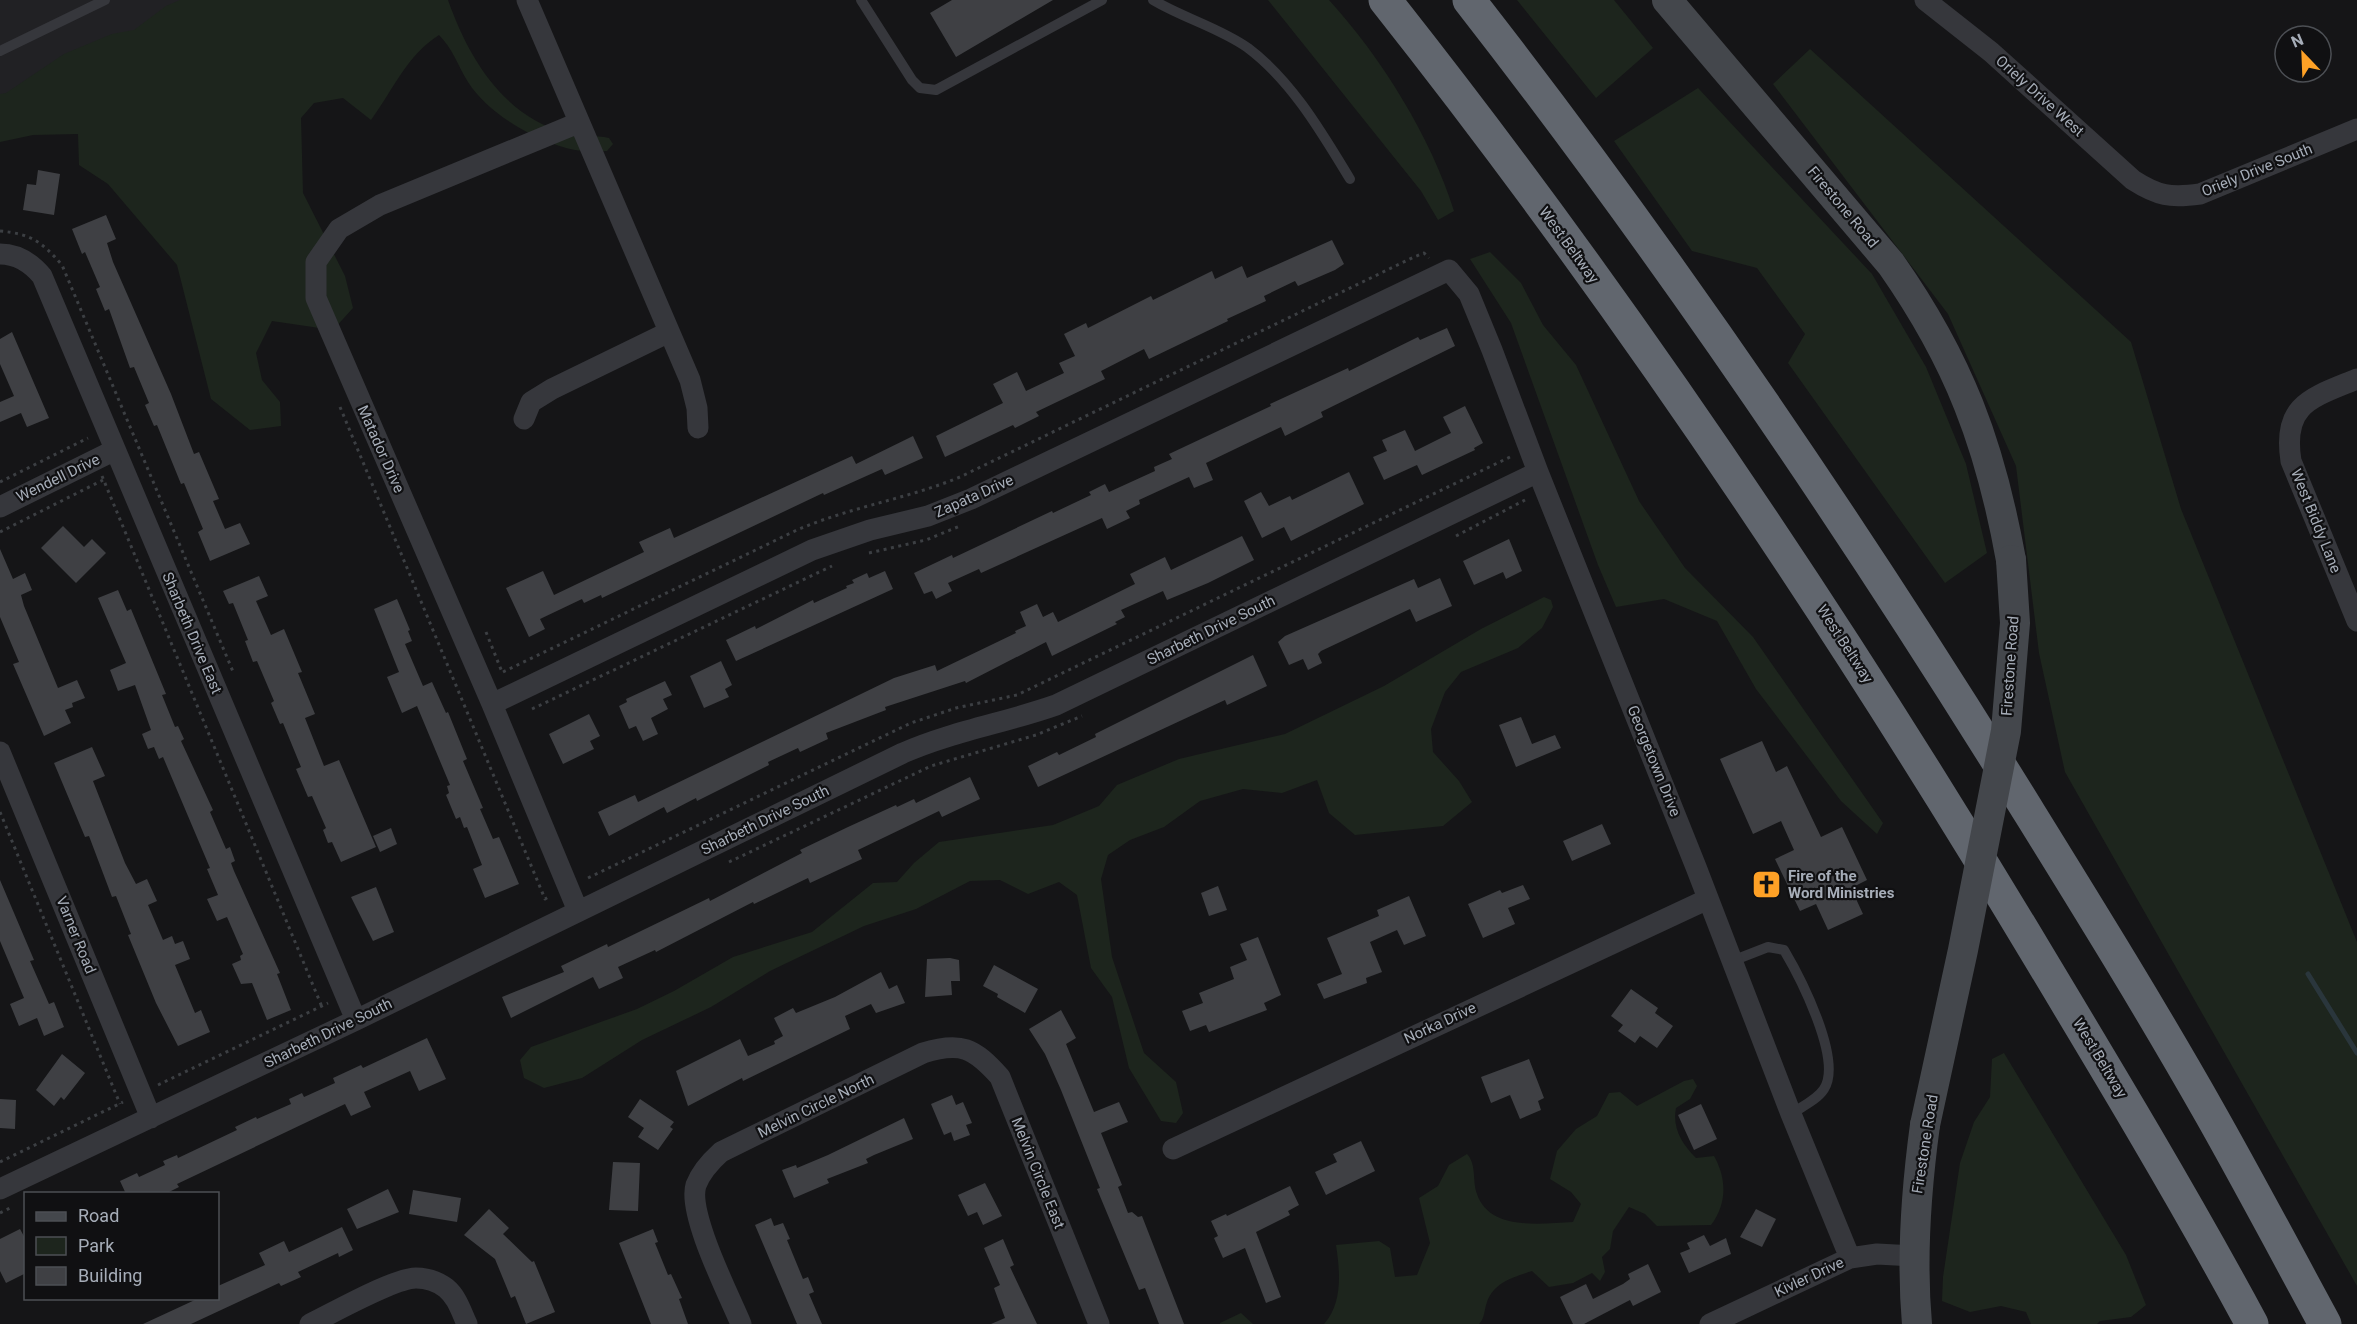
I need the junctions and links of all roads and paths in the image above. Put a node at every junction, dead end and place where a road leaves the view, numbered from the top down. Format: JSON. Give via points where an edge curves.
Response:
{"nodes":[{"id":1,"x":105,"y":0,"type":"edge"},
{"id":2,"x":527,"y":0,"type":"edge"},
{"id":3,"x":861,"y":0,"type":"edge"},
{"id":4,"x":1102,"y":0,"type":"edge"},
{"id":5,"x":1153,"y":0,"type":"edge"},
{"id":6,"x":1384,"y":0,"type":"edge"},
{"id":7,"x":1469,"y":0,"type":"edge"},
{"id":8,"x":1667,"y":0,"type":"edge"},
{"id":9,"x":1925,"y":0,"type":"edge"},
{"id":10,"x":0,"y":51,"type":"edge"},
{"id":11,"x":578,"y":123,"type":"junction"},
{"id":12,"x":2357,"y":129,"type":"edge"},
{"id":13,"x":1350,"y":179,"type":"dead end"},
{"id":14,"x":2154,"y":193,"type":"joint"},
{"id":15,"x":8,"y":255,"type":"edge"},
{"id":16,"x":1443,"y":272,"type":"junction"},
{"id":17,"x":669,"y":332,"type":"junction"},
{"id":18,"x":2357,"y":379,"type":"edge"},
{"id":19,"x":524,"y":419,"type":"dead end"},
{"id":20,"x":83,"y":428,"type":"dead end"},
{"id":21,"x":698,"y":428,"type":"dead end"},
{"id":22,"x":88,"y":438,"type":"junction"},
{"id":23,"x":115,"y":450,"type":"junction"},
{"id":24,"x":1514,"y":451,"type":"dead end"},
{"id":25,"x":1511,"y":458,"type":"junction"},
{"id":26,"x":95,"y":460,"type":"junction"},
{"id":27,"x":1515,"y":466,"type":"dead end"},
{"id":28,"x":1538,"y":472,"type":"junction"},
{"id":29,"x":103,"y":480,"type":"junction"},
{"id":30,"x":0,"y":482,"type":"edge"},
{"id":31,"x":1522,"y":494,"type":"dead end"},
{"id":32,"x":0,"y":507,"type":"edge"},
{"id":33,"x":0,"y":532,"type":"edge"},
{"id":34,"x":1446,"y":540,"type":"dead end"},
{"id":35,"x":2357,"y":621,"type":"edge"},
{"id":36,"x":502,"y":672,"type":"dead end"},
{"id":37,"x":492,"y":704,"type":"junction"},
{"id":38,"x":1089,"y":713,"type":"dead end"},
{"id":39,"x":0,"y":752,"type":"edge"},
{"id":40,"x":0,"y":812,"type":"edge"},
{"id":41,"x":720,"y":866,"type":"dead end"},
{"id":42,"x":588,"y":879,"type":"dead end"},
{"id":43,"x":1708,"y":899,"type":"junction"},
{"id":44,"x":578,"y":911,"type":"junction"},
{"id":45,"x":1732,"y":961,"type":"junction"},
{"id":46,"x":344,"y":994,"type":"junction"},
{"id":47,"x":322,"y":1006,"type":"junction"},
{"id":48,"x":356,"y":1020,"type":"junction"},
{"id":49,"x":952,"y":1046,"type":"joint"},
{"id":50,"x":141,"y":1094,"type":"junction"},
{"id":51,"x":120,"y":1104,"type":"junction"},
{"id":52,"x":1791,"y":1114,"type":"junction"},
{"id":53,"x":151,"y":1118,"type":"junction"},
{"id":54,"x":1173,"y":1149,"type":"dead end"},
{"id":55,"x":0,"y":1161,"type":"edge"},
{"id":56,"x":0,"y":1190,"type":"edge"},
{"id":57,"x":1914,"y":1256,"type":"junction"},
{"id":58,"x":1850,"y":1258,"type":"junction"},
{"id":59,"x":310,"y":1324,"type":"edge"},
{"id":60,"x":467,"y":1324,"type":"edge"},
{"id":61,"x":741,"y":1324,"type":"edge"},
{"id":62,"x":1099,"y":1324,"type":"edge"},
{"id":63,"x":1710,"y":1324,"type":"edge"},
{"id":64,"x":1917,"y":1324,"type":"edge"},
{"id":65,"x":2252,"y":1324,"type":"edge"},
{"id":66,"x":2325,"y":1324,"type":"edge"}],
"edges":[{"from":1,"to":10,"type":"lane"},
{"from":2,"to":11,"type":"street"},
{"from":3,"to":4,"type":"lane","via":[[912,80],[920,88],[936,90]]},
{"from":5,"to":13,"type":"lane","via":[[1247,48],[1292,93],[1321,130]]},
{"from":6,"to":65,"type":"highway","name":"West Beltway","via":[[1514,169],[1684,403],[1849,648],[1952,811],[2127,1104]]},
{"from":7,"to":66,"type":"highway","via":[[1746,380],[1948,683],[2117,954],[2210,1113]]},
{"from":8,"to":57,"type":"street","name":"Firestone Road","bridge":true,"via":[[1891,264],[1922,308],[1973,412],[1999,496],[2011,560],[2015,623],[2006,731],[1925,1125],[1916,1187]]},
{"from":9,"to":14,"type":"street","name":"Oriely Drive West","via":[[1991,52],[2133,180]]},
{"from":11,"to":17,"type":"street"},
{"from":11,"to":37,"type":"street","name":"Matador Drive","via":[[380,205],[339,229],[316,262],[316,298]]},
{"from":12,"to":14,"type":"street","name":"Oriely Drive South","via":[[2200,194],[2176,197]]},
{"from":15,"to":23,"type":"street","name":"Sharbeth Drive East","via":[[34,266],[42,276]]},
{"from":16,"to":28,"type":"street","name":"Georgetown Drive","via":[[1469,294]]},
{"from":16,"to":36,"type":"path","via":[[1424,253],[960,477],[805,526]]},
{"from":16,"to":37,"type":"street","name":"Zapata Drive","via":[[971,499],[928,516],[812,550]]},
{"from":17,"to":19,"type":"street","via":[[552,389],[531,402]]},
{"from":17,"to":21,"type":"street","via":[[690,380]]},
{"from":18,"to":35,"type":"street","name":"West Biddy Lane","via":[[2304,405],[2293,418],[2288,438],[2291,461]]},
{"from":20,"to":22,"type":"path"},
{"from":22,"to":26,"type":"path"},
{"from":22,"to":30,"type":"path"},
{"from":23,"to":26,"type":"street","name":"Wendell Drive"},
{"from":23,"to":46,"type":"street","name":"Sharbeth Drive East"},
{"from":24,"to":25,"type":"path"},
{"from":25,"to":27,"type":"path"},
{"from":25,"to":42,"type":"path","via":[[1017,695],[911,723]]},
{"from":26,"to":29,"type":"path"},
{"from":26,"to":32,"type":"street","name":"Wendell Drive"},
{"from":28,"to":43,"type":"street","name":"Georgetown Drive"},
{"from":28,"to":44,"type":"street","name":"Sharbeth Drive South","via":[[1056,705],[931,741]]},
{"from":29,"to":33,"type":"path"},
{"from":29,"to":47,"type":"path"},
{"from":31,"to":34,"type":"path","via":[[1526,502]]},
{"from":37,"to":44,"type":"street","name":"Matador Drive"},
{"from":38,"to":41,"type":"path","via":[[1036,735],[931,766]]},
{"from":39,"to":50,"type":"street","name":"Varner Road"},
{"from":40,"to":51,"type":"path"},
{"from":43,"to":45,"type":"street","name":"Georgetown Drive"},
{"from":43,"to":54,"type":"street","name":"Norka Drive"},
{"from":44,"to":48,"type":"street","name":"Sharbeth Drive South"},
{"from":45,"to":52,"type":"street","name":"Georgetown Drive"},
{"from":45,"to":52,"type":"lane","via":[[1768,947],[1784,950],[1826,1043],[1830,1070],[1824,1089]]},
{"from":46,"to":47,"type":"path"},
{"from":46,"to":48,"type":"street","name":"Sharbeth Drive East"},
{"from":47,"to":50,"type":"path"},
{"from":48,"to":53,"type":"street","name":"Sharbeth Drive South"},
{"from":49,"to":61,"type":"street","name":"Melvin Circle North","via":[[923,1053],[721,1152],[704,1170],[696,1187],[696,1215]]},
{"from":49,"to":62,"type":"street","name":"Melvin Circle East","via":[[975,1052],[1000,1077]]},
{"from":50,"to":51,"type":"path"},
{"from":50,"to":53,"type":"street","name":"Varner Road"},
{"from":51,"to":55,"type":"path"},
{"from":52,"to":58,"type":"street","name":"Georgetown Drive"},
{"from":53,"to":56,"type":"street","name":"Sharbeth Drive South"},
{"from":57,"to":58,"type":"street","name":"Kivler Drive","via":[[1877,1254]]},
{"from":57,"to":64,"type":"street","name":"Firestone Road"},
{"from":58,"to":63,"type":"street","name":"Kivler Drive"},
{"from":59,"to":60,"type":"street","via":[[396,1283],[415,1278],[437,1282],[455,1298]]}]}
